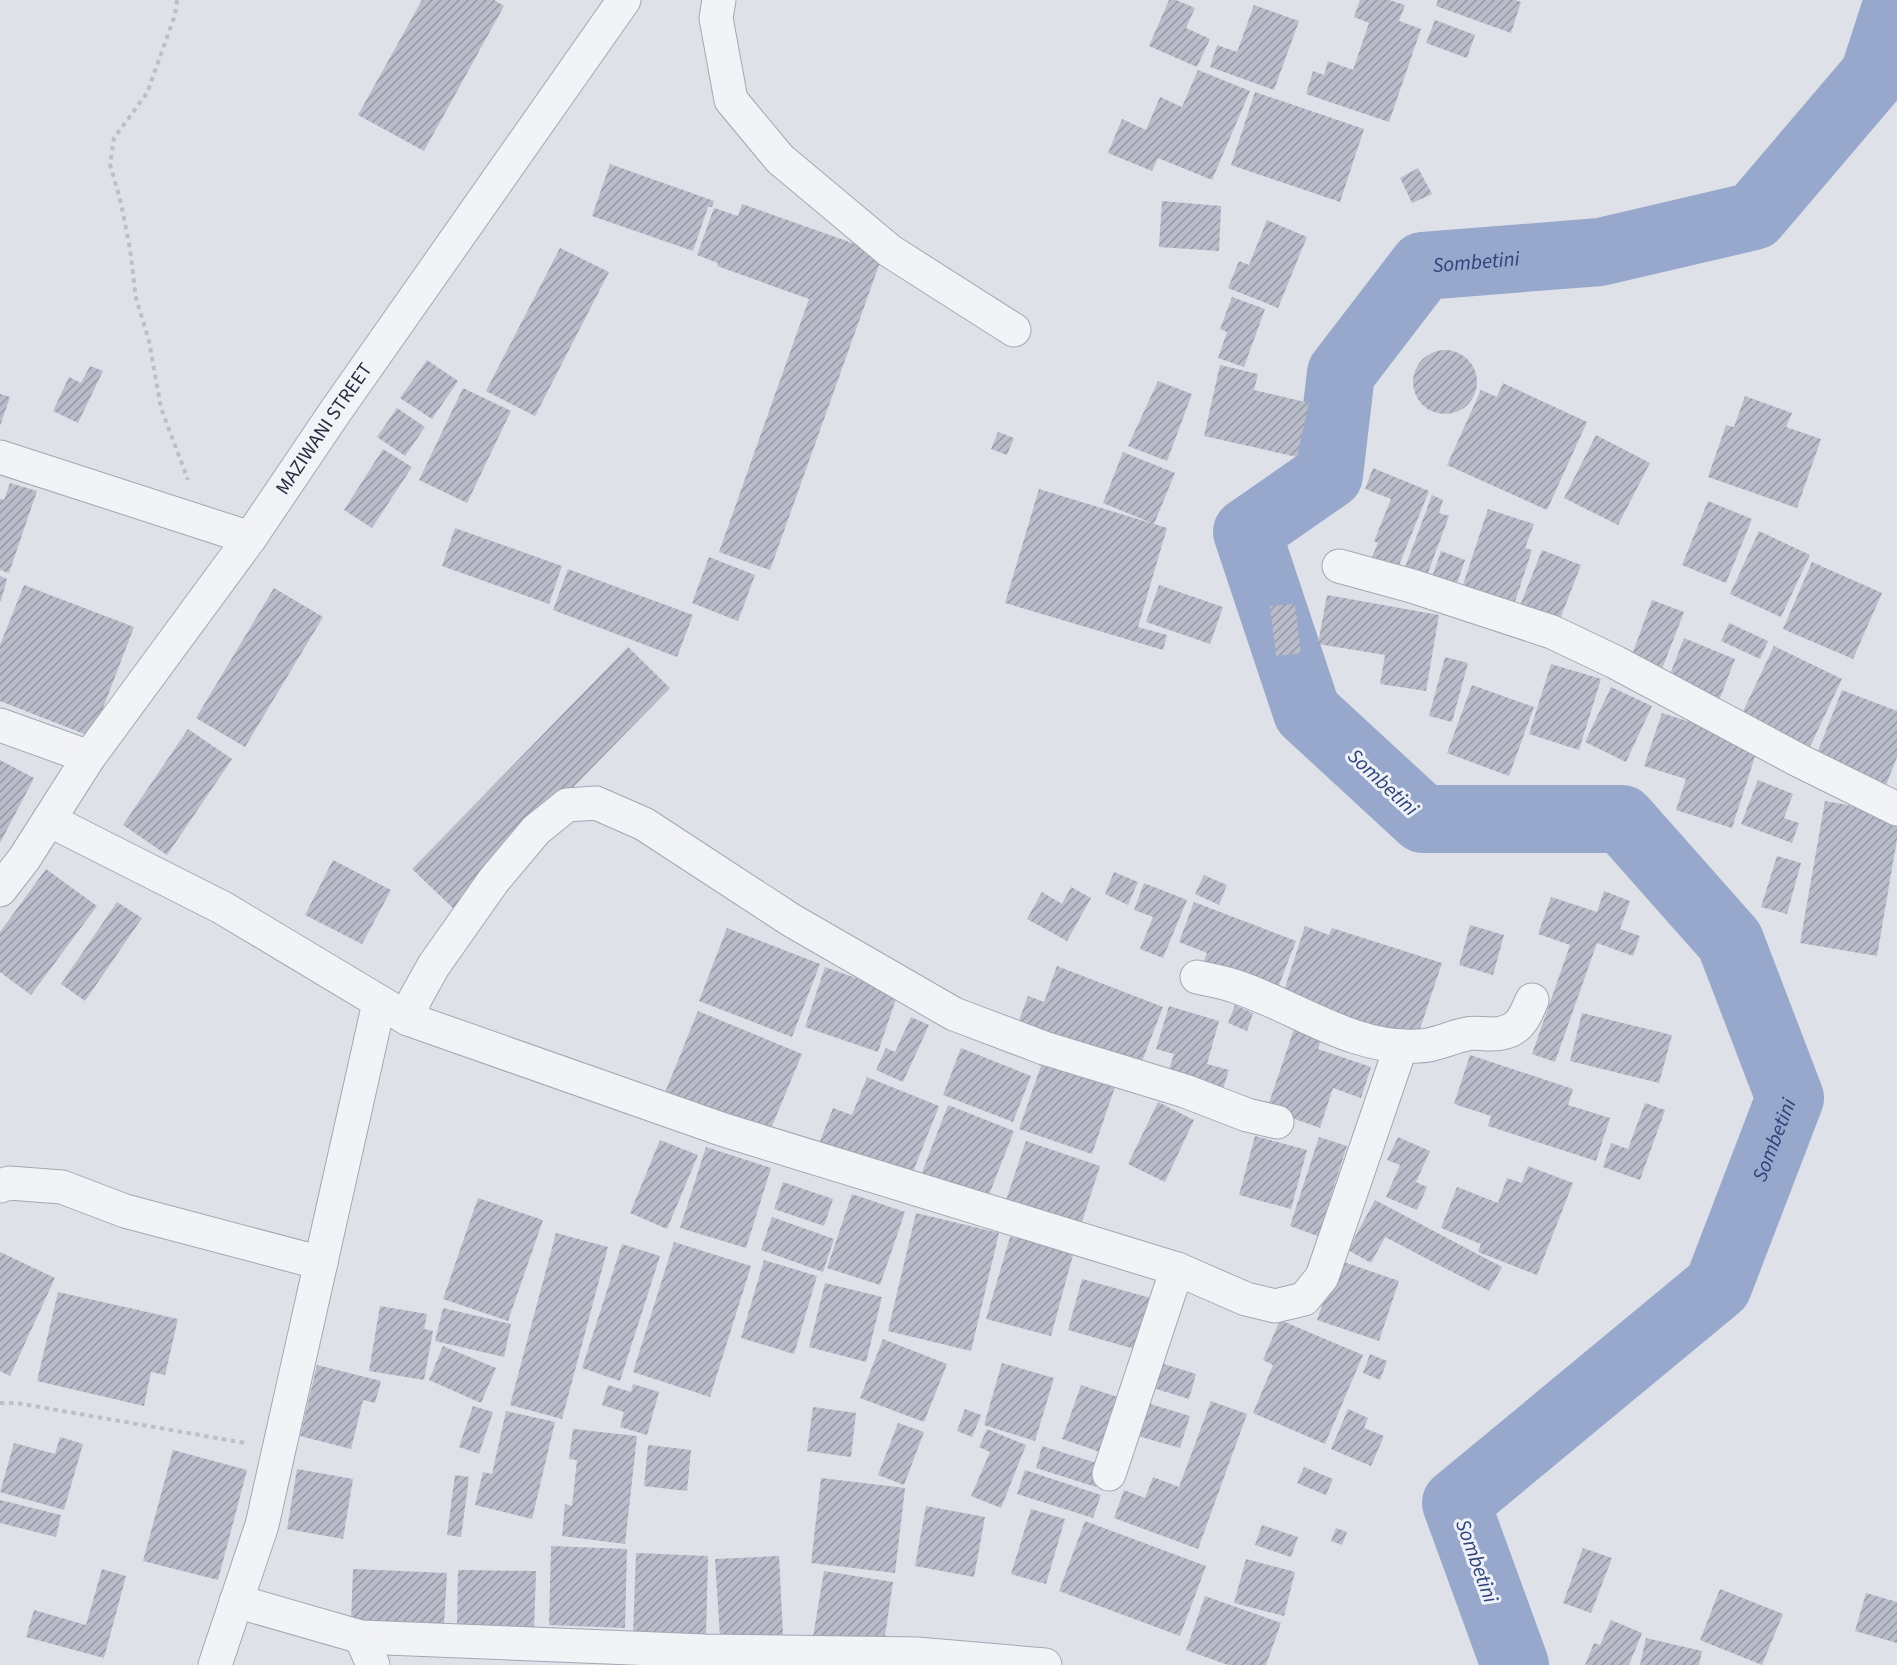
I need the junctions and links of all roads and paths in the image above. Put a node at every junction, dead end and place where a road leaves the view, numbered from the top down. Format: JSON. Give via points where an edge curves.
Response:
{"nodes":[{"id":1,"x":177,"y":0,"type":"edge"},
{"id":2,"x":624,"y":0,"type":"edge"},
{"id":3,"x":719,"y":0,"type":"edge"},
{"id":4,"x":1014,"y":330,"type":"dead end"},
{"id":5,"x":0,"y":457,"type":"edge"},
{"id":6,"x":204,"y":523,"type":"junction"},
{"id":7,"x":250,"y":538,"type":"junction"},
{"id":8,"x":1339,"y":566,"type":"dead end"},
{"id":9,"x":0,"y":725,"type":"edge"},
{"id":10,"x":89,"y":757,"type":"junction"},
{"id":11,"x":1897,"y":809,"type":"edge"},
{"id":12,"x":49,"y":820,"type":"junction"},
{"id":13,"x":0,"y":890,"type":"edge"},
{"id":14,"x":1197,"y":977,"type":"dead end"},
{"id":15,"x":1532,"y":1000,"type":"dead end"},
{"id":16,"x":379,"y":1003,"type":"junction"},
{"id":17,"x":408,"y":1019,"type":"junction"},
{"id":18,"x":1401,"y":1046,"type":"junction"},
{"id":19,"x":1277,"y":1122,"type":"dead end"},
{"id":20,"x":0,"y":1186,"type":"edge"},
{"id":21,"x":321,"y":1263,"type":"junction"},
{"id":22,"x":1177,"y":1269,"type":"junction"},
{"id":23,"x":0,"y":1403,"type":"edge"},
{"id":24,"x":278,"y":1449,"type":"junction"},
{"id":25,"x":1109,"y":1474,"type":"dead end"},
{"id":26,"x":236,"y":1601,"type":"junction"},
{"id":27,"x":367,"y":1651,"type":"edge"},
{"id":28,"x":215,"y":1665,"type":"edge"},
{"id":29,"x":1045,"y":1665,"type":"edge"}],
"edges":[{"from":1,"to":6,"type":"path","via":[[147,93],[114,138],[110,164],[161,408]]},
{"from":2,"to":7,"type":"street","name":"MAZIWANI STREET"},
{"from":3,"to":4,"type":"street","via":[[716,18],[731,100],[780,159],[890,251]]},
{"from":5,"to":6,"type":"street"},
{"from":6,"to":7,"type":"street"},
{"from":7,"to":10,"type":"street","name":"MAZIWANI STREET"},
{"from":8,"to":11,"type":"street","via":[[1552,632]]},
{"from":9,"to":10,"type":"street"},
{"from":10,"to":12,"type":"street","name":"MAZIWANI STREET"},
{"from":12,"to":13,"type":"street","name":"MAZIWANI STREET"},
{"from":12,"to":16,"type":"street","via":[[223,908]]},
{"from":14,"to":18,"type":"street","via":[[1237,987],[1378,1044]]},
{"from":15,"to":18,"type":"street","via":[[1516,1028],[1470,1033],[1434,1045]]},
{"from":16,"to":17,"type":"street"},
{"from":16,"to":21,"type":"street"},
{"from":17,"to":19,"type":"street","via":[[434,965],[494,880],[536,830],[567,805],[596,803],[644,824],[791,920],[954,1014],[1044,1048]]},
{"from":17,"to":22,"type":"street","via":[[724,1130]]},
{"from":18,"to":22,"type":"street","via":[[1322,1277],[1304,1299],[1275,1306],[1246,1299]]},
{"from":20,"to":21,"type":"street","via":[[9,1183],[62,1187],[125,1211]]},
{"from":21,"to":24,"type":"street"},
{"from":22,"to":25,"type":"street"},
{"from":23,"to":24,"type":"path"},
{"from":24,"to":26,"type":"street","via":[[262,1525]]},
{"from":26,"to":27,"type":"street"},
{"from":26,"to":28,"type":"street"},
{"from":27,"to":29,"type":"street","via":[[917,1654]]}]}
